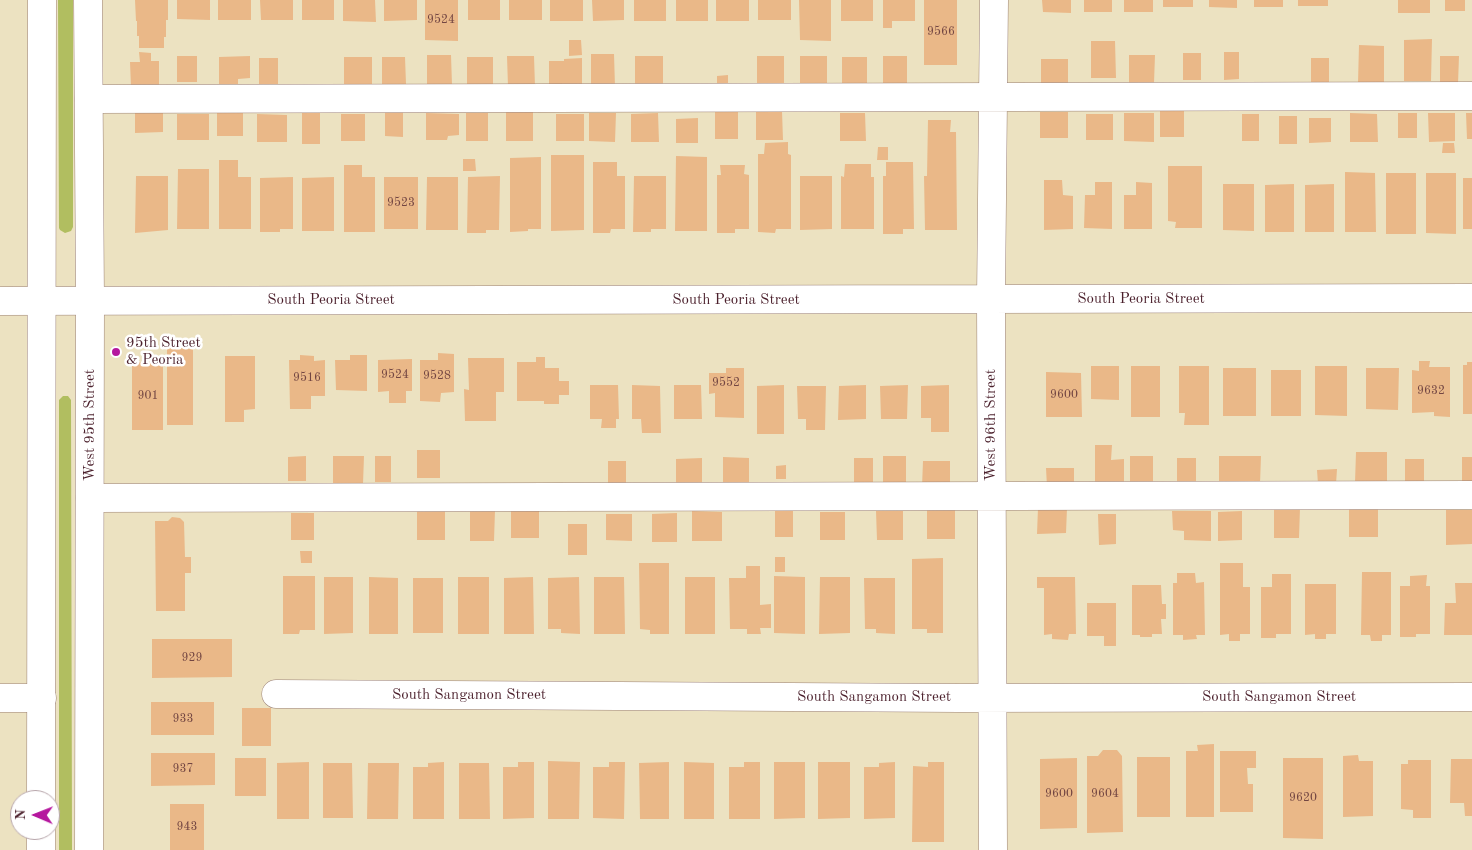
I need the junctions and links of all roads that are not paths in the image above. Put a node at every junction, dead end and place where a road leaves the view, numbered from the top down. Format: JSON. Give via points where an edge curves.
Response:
{"nodes":[{"id":1,"x":42,"y":0,"type":"edge"},
{"id":2,"x":88,"y":0,"type":"edge"},
{"id":3,"x":994,"y":0,"type":"edge"},
{"id":4,"x":1472,"y":96,"type":"edge"},
{"id":5,"x":993,"y":97,"type":"junction"},
{"id":6,"x":89,"y":99,"type":"junction"},
{"id":7,"x":1472,"y":298,"type":"edge"},
{"id":8,"x":991,"y":299,"type":"junction"},
{"id":9,"x":0,"y":300,"type":"edge"},
{"id":10,"x":90,"y":300,"type":"junction"},
{"id":11,"x":42,"y":301,"type":"junction"},
{"id":12,"x":1472,"y":495,"type":"edge"},
{"id":13,"x":992,"y":496,"type":"junction"},
{"id":14,"x":90,"y":498,"type":"junction"},
{"id":15,"x":276,"y":694,"type":"dead end"},
{"id":16,"x":1472,"y":697,"type":"edge"},
{"id":17,"x":0,"y":698,"type":"edge"},
{"id":18,"x":42,"y":698,"type":"junction"},
{"id":19,"x":992,"y":698,"type":"junction"},
{"id":20,"x":42,"y":790,"type":"edge"},
{"id":21,"x":89,"y":850,"type":"edge"},
{"id":22,"x":993,"y":850,"type":"edge"}],
"edges":[{"from":1,"to":11,"type":"street"},
{"from":2,"to":6,"type":"street","name":"West 95th Street"},
{"from":3,"to":5,"type":"street","name":"West 96th Street"},
{"from":4,"to":5,"type":"street"},
{"from":5,"to":6,"type":"street"},
{"from":5,"to":8,"type":"street","name":"West 96th Street"},
{"from":6,"to":10,"type":"street","name":"West 95th Street"},
{"from":7,"to":8,"type":"street","name":"South Peoria Street"},
{"from":8,"to":10,"type":"street","name":"South Peoria Street"},
{"from":8,"to":13,"type":"street","name":"West 96th Street"},
{"from":9,"to":11,"type":"street","name":"South Peoria Street"},
{"from":10,"to":11,"type":"street","name":"South Peoria Street"},
{"from":10,"to":14,"type":"street","name":"West 95th Street"},
{"from":11,"to":18,"type":"street"},
{"from":12,"to":13,"type":"street"},
{"from":13,"to":14,"type":"street"},
{"from":13,"to":19,"type":"street","name":"West 96th Street"},
{"from":14,"to":21,"type":"street","name":"West 95th Street"},
{"from":15,"to":19,"type":"street","name":"South Sangamon Street"},
{"from":16,"to":19,"type":"street","name":"South Sangamon Street"},
{"from":17,"to":18,"type":"street"},
{"from":18,"to":20,"type":"street"},
{"from":19,"to":22,"type":"street","name":"West 96th Street"}]}
